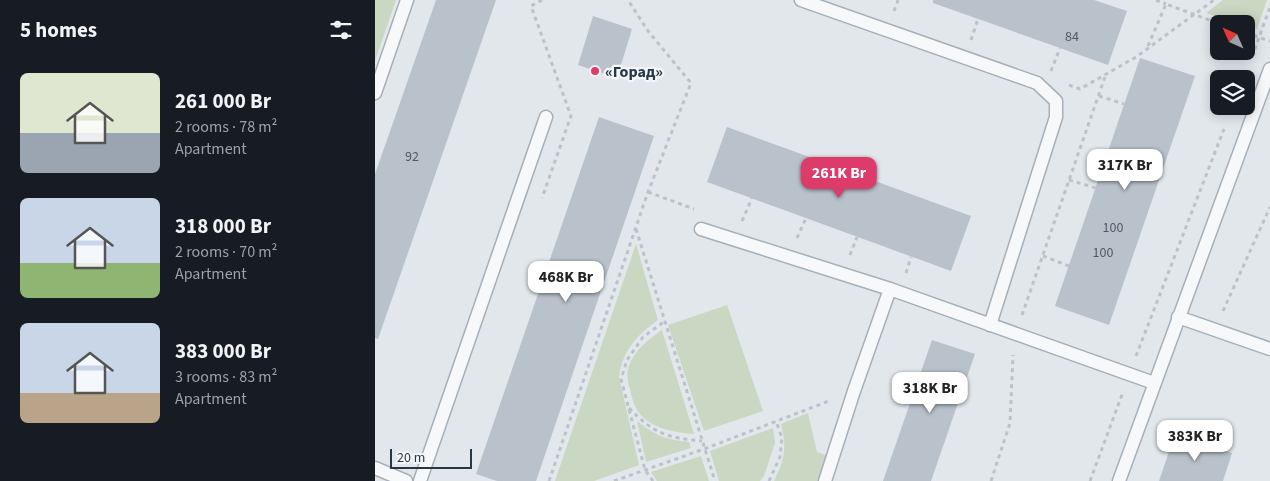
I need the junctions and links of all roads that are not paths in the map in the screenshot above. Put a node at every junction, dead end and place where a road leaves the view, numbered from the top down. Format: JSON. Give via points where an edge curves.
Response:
{"nodes":[{"id":1,"x":407,"y":0,"type":"edge"},
{"id":2,"x":801,"y":0,"type":"edge"},
{"id":3,"x":1270,"y":69,"type":"edge"},
{"id":4,"x":375,"y":93,"type":"edge"},
{"id":5,"x":1264,"y":101,"type":"edge"},
{"id":6,"x":546,"y":117,"type":"dead end"},
{"id":7,"x":701,"y":229,"type":"dead end"},
{"id":8,"x":889,"y":289,"type":"junction"},
{"id":9,"x":1178,"y":317,"type":"junction"},
{"id":10,"x":990,"y":325,"type":"junction"},
{"id":11,"x":1270,"y":349,"type":"edge"},
{"id":12,"x":1154,"y":384,"type":"junction"},
{"id":13,"x":375,"y":468,"type":"edge"},
{"id":14,"x":406,"y":481,"type":"edge"},
{"id":15,"x":419,"y":481,"type":"edge"},
{"id":16,"x":825,"y":481,"type":"edge"},
{"id":17,"x":1119,"y":481,"type":"edge"}],
"edges":[{"from":1,"to":4,"type":"lane"},
{"from":2,"to":10,"type":"lane","via":[[1037,83],[1056,101],[1056,116]]},
{"from":3,"to":5,"type":"lane"},
{"from":5,"to":9,"type":"lane"},
{"from":6,"to":15,"type":"lane"},
{"from":7,"to":8,"type":"lane"},
{"from":8,"to":10,"type":"lane"},
{"from":8,"to":16,"type":"lane"},
{"from":9,"to":11,"type":"lane"},
{"from":9,"to":12,"type":"lane"},
{"from":10,"to":12,"type":"lane"},
{"from":12,"to":17,"type":"lane"},
{"from":13,"to":14,"type":"lane"}]}
